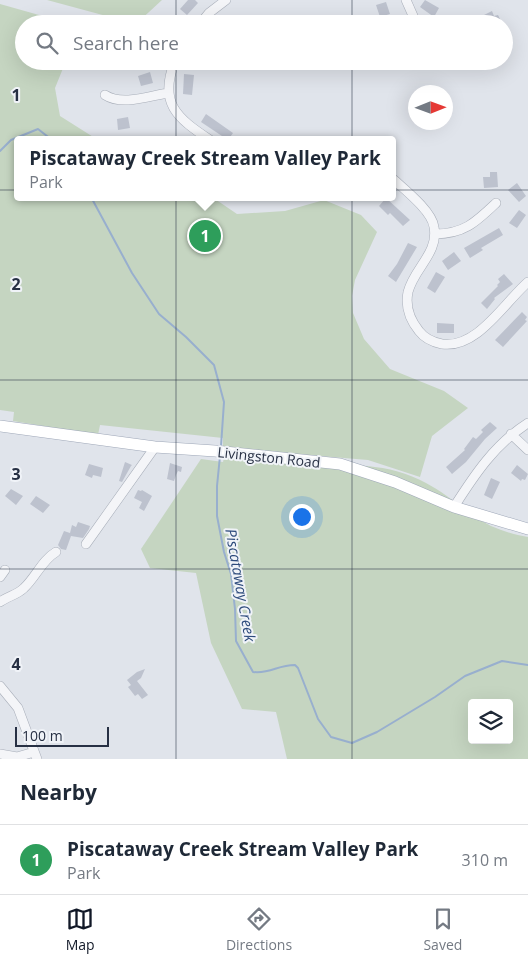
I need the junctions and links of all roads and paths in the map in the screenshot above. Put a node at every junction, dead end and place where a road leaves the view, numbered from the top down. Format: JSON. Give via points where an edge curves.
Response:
{"nodes":[{"id":1,"x":226,"y":0,"type":"edge"},
{"id":2,"x":406,"y":0,"type":"edge"},
{"id":3,"x":207,"y":15,"type":"edge"},
{"id":4,"x":413,"y":15,"type":"edge"},
{"id":5,"x":172,"y":70,"type":"edge"},
{"id":6,"x":168,"y":92,"type":"junction"},
{"id":7,"x":104,"y":95,"type":"dead end"},
{"id":8,"x":204,"y":136,"type":"edge"},
{"id":9,"x":396,"y":182,"type":"edge"},
{"id":10,"x":496,"y":203,"type":"dead end"},
{"id":11,"x":435,"y":234,"type":"junction"},
{"id":12,"x":528,"y":282,"type":"edge"},
{"id":13,"x":528,"y":423,"type":"edge"},
{"id":14,"x":0,"y":426,"type":"edge"},
{"id":15,"x":511,"y":434,"type":"junction"},
{"id":16,"x":155,"y":447,"type":"junction"},
{"id":17,"x":528,"y":450,"type":"edge"},
{"id":18,"x":454,"y":507,"type":"junction"},
{"id":19,"x":528,"y":529,"type":"edge"},
{"id":20,"x":86,"y":544,"type":"dead end"},
{"id":21,"x":56,"y":552,"type":"dead end"},
{"id":22,"x":0,"y":602,"type":"edge"},
{"id":23,"x":0,"y":686,"type":"edge"},
{"id":24,"x":0,"y":754,"type":"edge"},
{"id":25,"x":36,"y":755,"type":"edge"}],
"edges":[{"from":1,"to":3,"type":"street"},
{"from":2,"to":4,"type":"street"},
{"from":5,"to":6,"type":"street"},
{"from":6,"to":7,"type":"street","via":[[122,100]]},
{"from":6,"to":8,"type":"street","via":[[175,112]]},
{"from":9,"to":11,"type":"street","via":[[428,214]]},
{"from":10,"to":11,"type":"street","via":[[467,228]]},
{"from":11,"to":12,"type":"street","via":[[431,251],[414,279],[407,301],[413,323],[428,339],[445,344],[464,341],[482,328]]},
{"from":13,"to":15,"type":"street"},
{"from":14,"to":16,"type":"main road","name":"Livingston Road"},
{"from":15,"to":17,"type":"street"},
{"from":15,"to":18,"type":"street","via":[[481,466]]},
{"from":16,"to":18,"type":"main road","name":"Livingston Road","via":[[340,464],[395,482]]},
{"from":16,"to":20,"type":"street"},
{"from":18,"to":19,"type":"main road","name":"Livingston Road"},
{"from":21,"to":22,"type":"street","via":[[26,587]]},
{"from":23,"to":25,"type":"street","via":[[18,708]]},
{"from":24,"to":25,"type":"street"}]}
